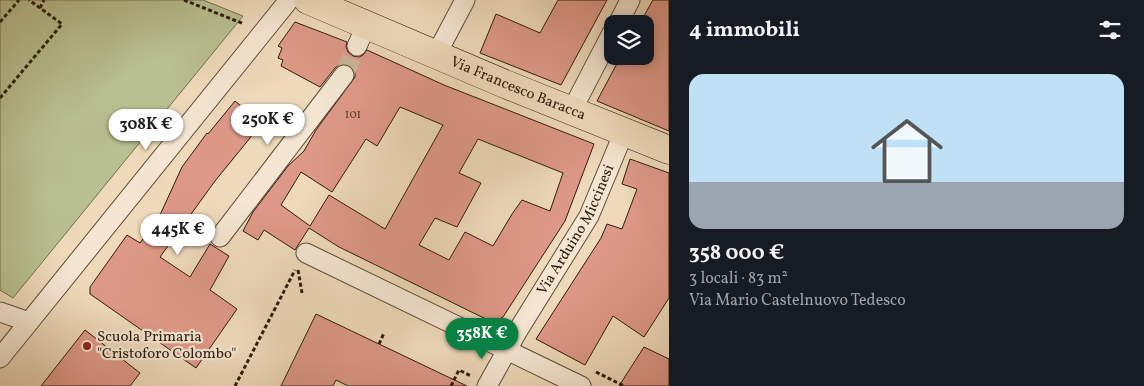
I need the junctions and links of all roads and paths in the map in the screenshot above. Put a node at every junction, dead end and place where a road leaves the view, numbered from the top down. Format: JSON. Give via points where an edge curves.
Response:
{"nodes":[{"id":1,"x":19,"y":0,"type":"edge"},
{"id":2,"x":29,"y":0,"type":"edge"},
{"id":3,"x":44,"y":0,"type":"edge"},
{"id":4,"x":184,"y":0,"type":"edge"},
{"id":5,"x":289,"y":0,"type":"edge"},
{"id":6,"x":308,"y":0,"type":"edge"},
{"id":7,"x":465,"y":0,"type":"edge"},
{"id":8,"x":630,"y":0,"type":"edge"},
{"id":9,"x":40,"y":8,"type":"junction"},
{"id":10,"x":622,"y":15,"type":"edge"},
{"id":11,"x":0,"y":22,"type":"edge"},
{"id":12,"x":247,"y":25,"type":"dead end"},
{"id":13,"x":604,"y":48,"type":"edge"},
{"id":14,"x":436,"y":55,"type":"junction"},
{"id":15,"x":344,"y":75,"type":"tunnel mouth"},
{"id":16,"x":0,"y":98,"type":"edge"},
{"id":17,"x":572,"y":110,"type":"junction"},
{"id":18,"x":624,"y":132,"type":"junction"},
{"id":19,"x":669,"y":150,"type":"edge"},
{"id":20,"x":220,"y":237,"type":"dead end"},
{"id":21,"x":306,"y":253,"type":"dead end"},
{"id":22,"x":302,"y":293,"type":"dead end"},
{"id":23,"x":0,"y":312,"type":"edge"},
{"id":24,"x":29,"y":322,"type":"junction"},
{"id":25,"x":384,"y":333,"type":"dead end"},
{"id":26,"x":379,"y":344,"type":"dead end"},
{"id":27,"x":507,"y":350,"type":"junction"},
{"id":28,"x":0,"y":358,"type":"edge"},
{"id":29,"x":479,"y":381,"type":"edge"},
{"id":30,"x":235,"y":386,"type":"edge"},
{"id":31,"x":451,"y":386,"type":"edge"},
{"id":32,"x":581,"y":386,"type":"edge"}],
"edges":[{"from":1,"to":11,"type":"path"},
{"from":2,"to":9,"type":"path"},
{"from":3,"to":9,"type":"path"},
{"from":4,"to":12,"type":"path"},
{"from":5,"to":24,"type":"street"},
{"from":6,"to":14,"type":"main road","name":"Via Francesco Baracca","via":[[362,35]]},
{"from":7,"to":14,"type":"street"},
{"from":8,"to":10,"type":"street"},
{"from":9,"to":16,"type":"path","via":[[62,24]]},
{"from":13,"to":17,"type":"street"},
{"from":14,"to":17,"type":"main road","name":"Via Francesco Baracca"},
{"from":15,"to":20,"type":"street"},
{"from":17,"to":18,"type":"main road","name":"Via Francesco Baracca"},
{"from":18,"to":19,"type":"main road","name":"Via Francesco Baracca"},
{"from":18,"to":27,"type":"street","name":"Via Arduino Miccinesi","via":[[589,216]]},
{"from":21,"to":27,"type":"street"},
{"from":22,"to":30,"type":"path","via":[[298,265]]},
{"from":23,"to":24,"type":"street"},
{"from":24,"to":28,"type":"street"},
{"from":25,"to":26,"type":"path"},
{"from":27,"to":29,"type":"street","name":"Via Arduino Miccinesi"},
{"from":27,"to":32,"type":"street"},
{"from":29,"to":31,"type":"path","via":[[459,370]]}]}
